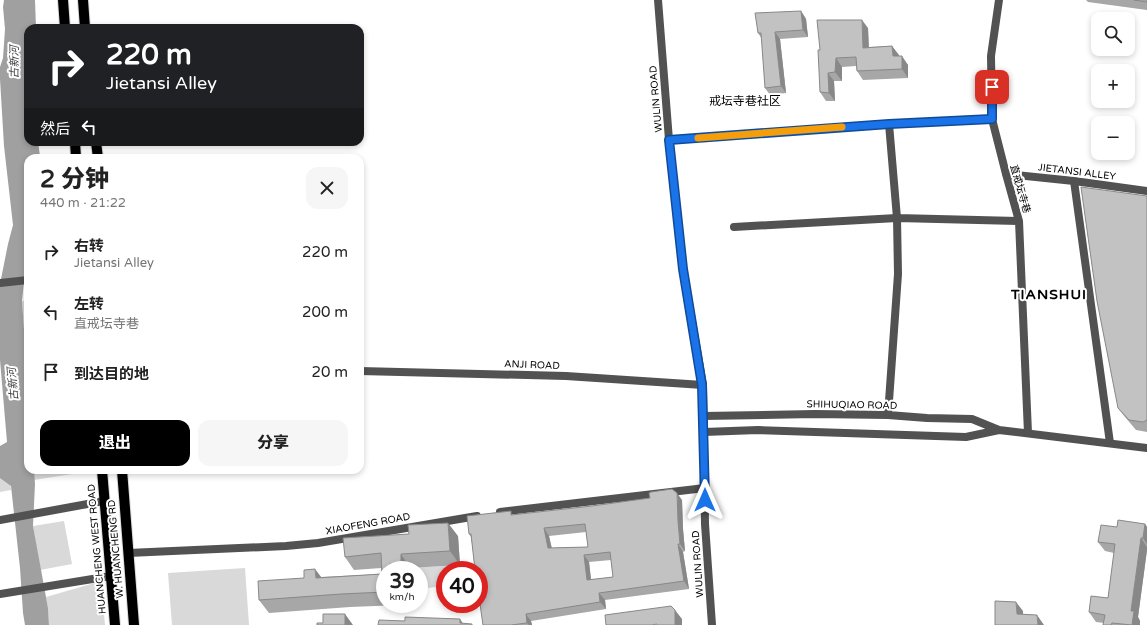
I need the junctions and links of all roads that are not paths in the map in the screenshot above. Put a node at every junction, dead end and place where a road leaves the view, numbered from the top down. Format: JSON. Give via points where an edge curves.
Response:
{"nodes":[{"id":1,"x":63,"y":0,"type":"edge"},
{"id":2,"x":83,"y":0,"type":"edge"},
{"id":3,"x":658,"y":0,"type":"edge"},
{"id":4,"x":999,"y":0,"type":"edge"},
{"id":5,"x":65,"y":24,"type":"edge"},
{"id":6,"x":85,"y":24,"type":"edge"},
{"id":7,"x":992,"y":119,"type":"junction"},
{"id":8,"x":889,"y":124,"type":"junction"},
{"id":9,"x":669,"y":140,"type":"junction"},
{"id":10,"x":1006,"y":174,"type":"junction"},
{"id":11,"x":1074,"y":182,"type":"junction"},
{"id":12,"x":1147,"y":191,"type":"edge"},
{"id":13,"x":897,"y":218,"type":"junction"},
{"id":14,"x":1019,"y":221,"type":"junction"},
{"id":15,"x":734,"y":227,"type":"dead end"},
{"id":16,"x":24,"y":280,"type":"edge"},
{"id":17,"x":0,"y":283,"type":"edge"},
{"id":18,"x":364,"y":371,"type":"edge"},
{"id":19,"x":702,"y":385,"type":"junction"},
{"id":20,"x":888,"y":415,"type":"junction"},
{"id":21,"x":703,"y":416,"type":"junction"},
{"id":22,"x":999,"y":430,"type":"junction"},
{"id":23,"x":704,"y":432,"type":"junction"},
{"id":24,"x":1028,"y":433,"type":"junction"},
{"id":25,"x":1110,"y":443,"type":"junction"},
{"id":26,"x":1147,"y":448,"type":"edge"},
{"id":27,"x":102,"y":474,"type":"edge"},
{"id":28,"x":122,"y":474,"type":"edge"},
{"id":29,"x":705,"y":488,"type":"junction"},
{"id":30,"x":104,"y":501,"type":"junction"},
{"id":31,"x":4,"y":520,"type":"edge"},
{"id":32,"x":128,"y":553,"type":"junction"},
{"id":33,"x":111,"y":576,"type":"junction"},
{"id":34,"x":0,"y":594,"type":"edge"},
{"id":35,"x":115,"y":625,"type":"edge"},
{"id":36,"x":134,"y":625,"type":"edge"},
{"id":37,"x":712,"y":625,"type":"edge"}],
"edges":[{"from":1,"to":5,"type":"main road"},
{"from":2,"to":6,"type":"main road"},
{"from":3,"to":9,"type":"street","name":"WULIN ROAD"},
{"from":4,"to":7,"type":"street","name":"直戒坛寺巷","via":[[991,56]]},
{"from":7,"to":8,"type":"street"},
{"from":7,"to":10,"type":"street","name":"直戒坛寺巷"},
{"from":8,"to":9,"type":"street"},
{"from":8,"to":13,"type":"street"},
{"from":9,"to":19,"type":"street","name":"WULIN ROAD","via":[[683,269]]},
{"from":10,"to":11,"type":"street","name":"JIETANSI ALLEY"},
{"from":10,"to":14,"type":"street","name":"直戒坛寺巷"},
{"from":11,"to":12,"type":"street","name":"JIETANSI ALLEY"},
{"from":11,"to":25,"type":"street"},
{"from":13,"to":14,"type":"street"},
{"from":13,"to":15,"type":"street"},
{"from":13,"to":20,"type":"street","via":[[898,274]]},
{"from":14,"to":24,"type":"street","name":"直戒坛寺巷"},
{"from":16,"to":17,"type":"street"},
{"from":18,"to":19,"type":"street","name":"ANJI ROAD","via":[[566,376]]},
{"from":19,"to":21,"type":"street","name":"WULIN ROAD"},
{"from":20,"to":21,"type":"street","name":"SHIHUQIAO ROAD"},
{"from":20,"to":22,"type":"street","name":"SHIHUQIAO ROAD","via":[[972,419]]},
{"from":21,"to":23,"type":"street","name":"WULIN ROAD"},
{"from":22,"to":23,"type":"street","name":"SHIHUQIAO ROAD","via":[[966,437],[758,430]]},
{"from":22,"to":24,"type":"street","name":"SHIHUQIAO ROAD"},
{"from":23,"to":29,"type":"street","name":"WULIN ROAD"},
{"from":24,"to":25,"type":"street","name":"SHIHUQIAO ROAD"},
{"from":25,"to":26,"type":"street","name":"SHIHUQIAO ROAD"},
{"from":27,"to":30,"type":"main road","name":"HUANCHENG WEST ROAD"},
{"from":28,"to":32,"type":"main road","name":"W. HUANCHENG RD"},
{"from":29,"to":32,"type":"street","name":"XIAOFENG ROAD","via":[[492,514],[286,546]]},
{"from":29,"to":37,"type":"street","name":"WULIN ROAD"},
{"from":30,"to":31,"type":"street"},
{"from":30,"to":33,"type":"main road","name":"HUANCHENG WEST ROAD"},
{"from":32,"to":36,"type":"main road","name":"W. HUANCHENG RD"},
{"from":33,"to":34,"type":"street"},
{"from":33,"to":35,"type":"main road","name":"HUANCHENG WEST ROAD"}]}
